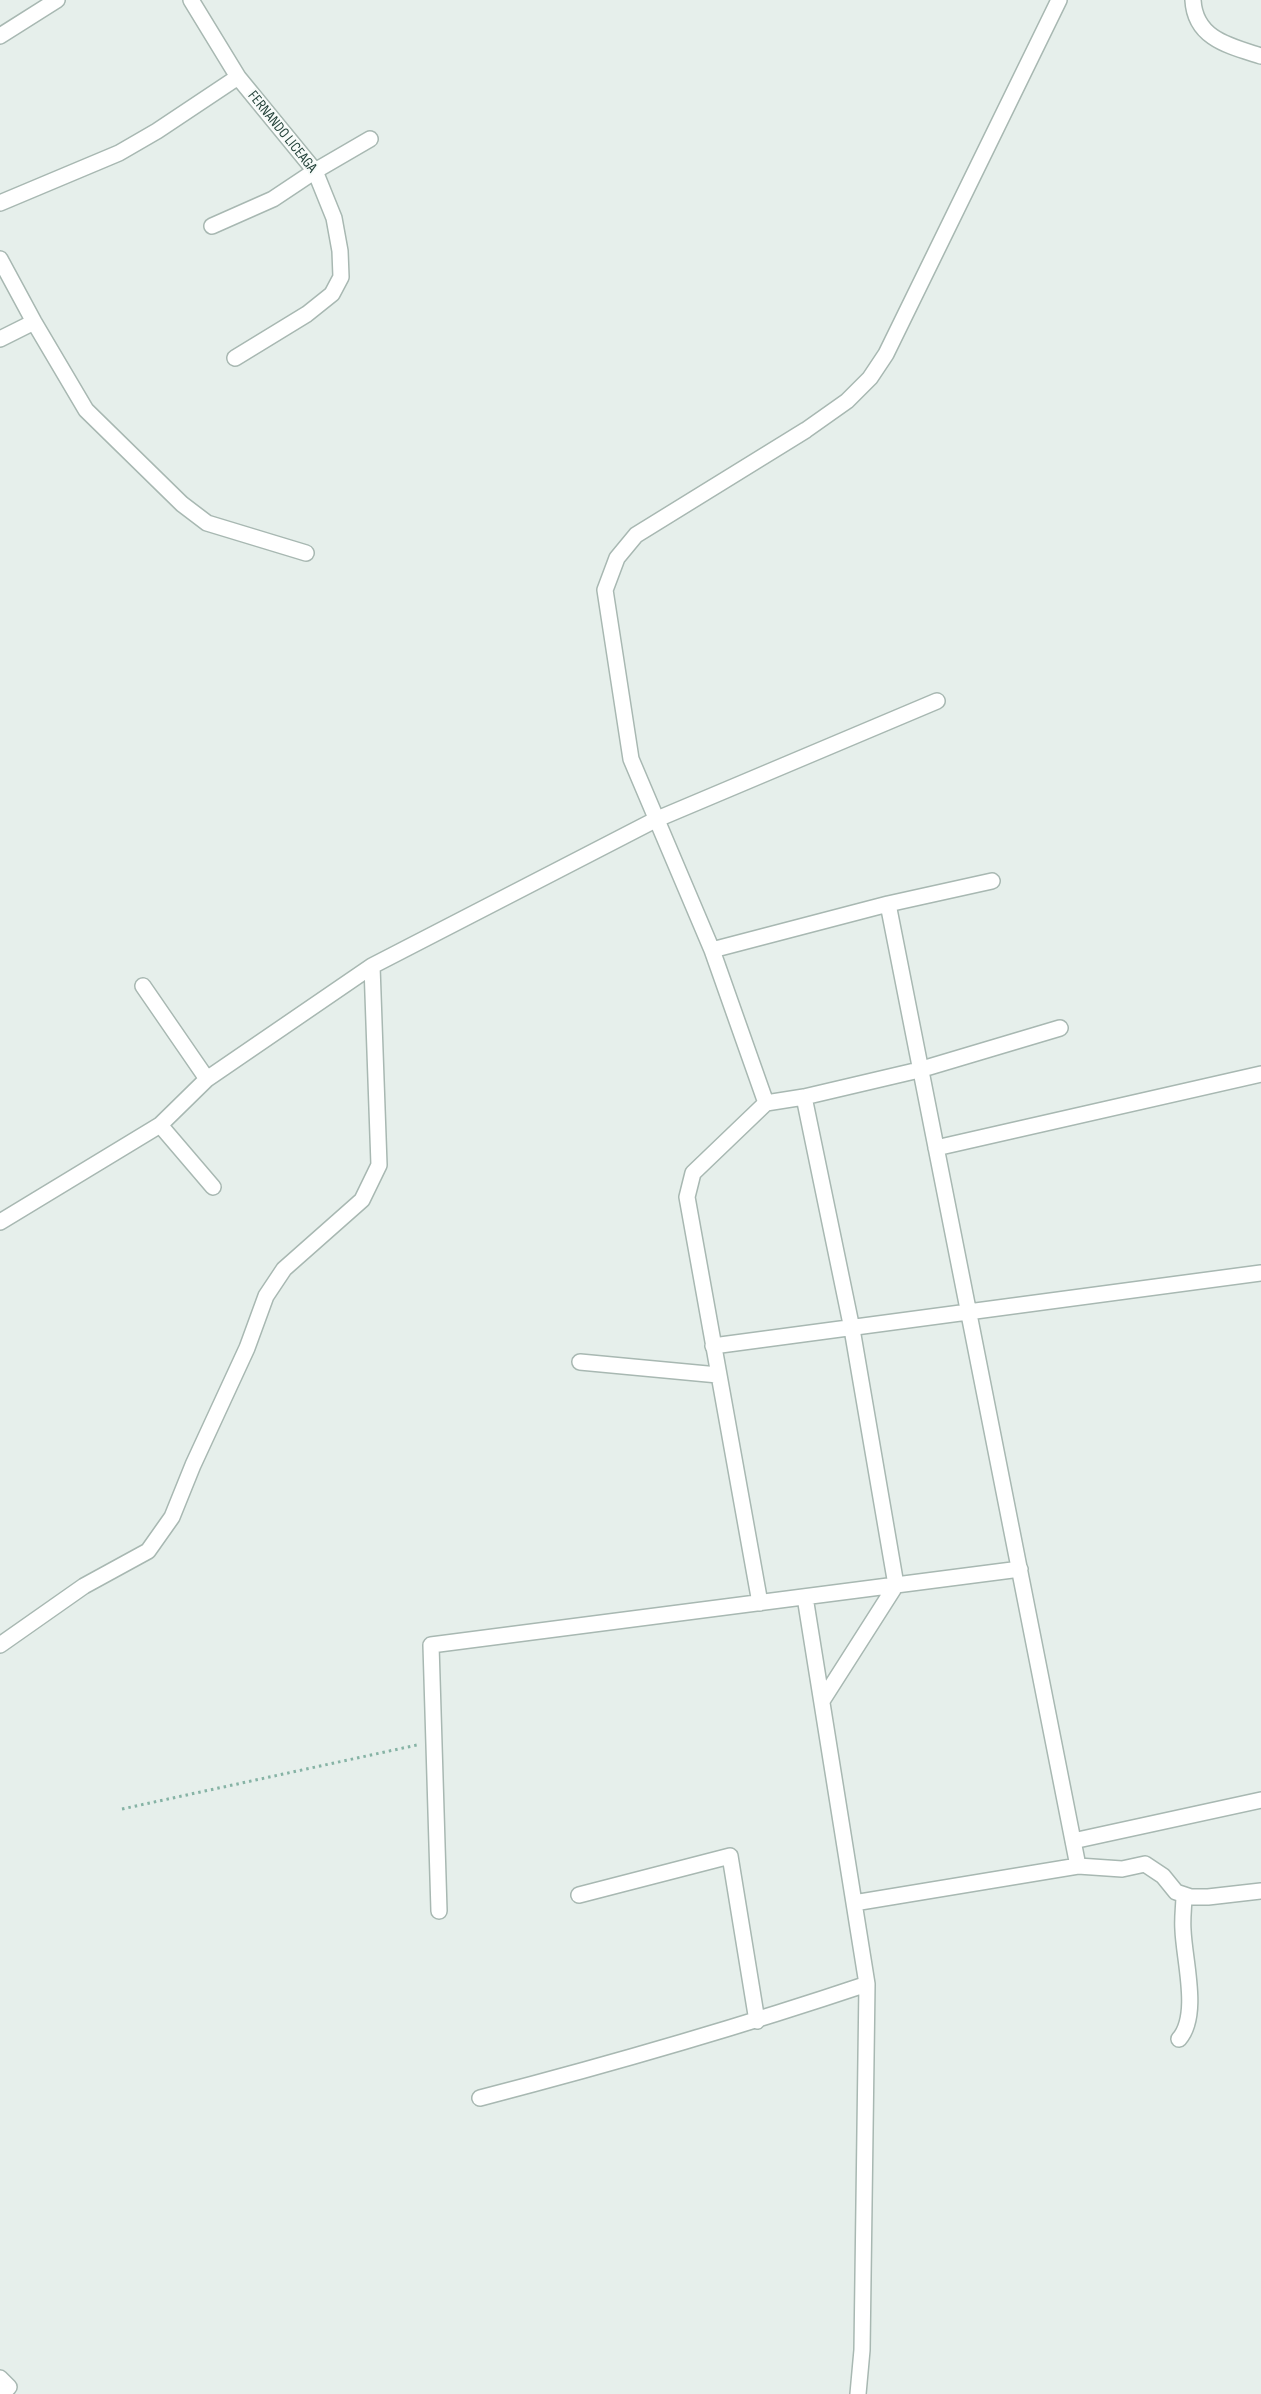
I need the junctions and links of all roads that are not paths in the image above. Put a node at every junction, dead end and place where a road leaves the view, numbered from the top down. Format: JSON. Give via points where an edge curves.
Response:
{"nodes":[{"id":1,"x":58,"y":0,"type":"edge"},
{"id":2,"x":191,"y":0,"type":"edge"},
{"id":3,"x":1059,"y":0,"type":"edge"},
{"id":4,"x":1193,"y":0,"type":"edge"},
{"id":5,"x":0,"y":36,"type":"edge"},
{"id":6,"x":1261,"y":56,"type":"edge"},
{"id":7,"x":238,"y":78,"type":"junction"},
{"id":8,"x":370,"y":139,"type":"dead end"},
{"id":9,"x":315,"y":170,"type":"junction"},
{"id":10,"x":0,"y":203,"type":"edge"},
{"id":11,"x":212,"y":226,"type":"dead end"},
{"id":12,"x":0,"y":259,"type":"edge"},
{"id":13,"x":34,"y":322,"type":"junction"},
{"id":14,"x":0,"y":339,"type":"edge"},
{"id":15,"x":235,"y":358,"type":"dead end"},
{"id":16,"x":306,"y":553,"type":"dead end"},
{"id":17,"x":936,"y":701,"type":"dead end"},
{"id":18,"x":655,"y":820,"type":"junction"},
{"id":19,"x":992,"y":881,"type":"dead end"},
{"id":20,"x":888,"y":904,"type":"junction"},
{"id":21,"x":712,"y":950,"type":"junction"},
{"id":22,"x":372,"y":966,"type":"junction"},
{"id":23,"x":143,"y":986,"type":"dead end"},
{"id":24,"x":1060,"y":1028,"type":"dead end"},
{"id":25,"x":919,"y":1070,"type":"junction"},
{"id":26,"x":1261,"y":1074,"type":"edge"},
{"id":27,"x":207,"y":1078,"type":"junction"},
{"id":28,"x":804,"y":1098,"type":"junction"},
{"id":29,"x":766,"y":1103,"type":"junction"},
{"id":30,"x":160,"y":1125,"type":"junction"},
{"id":31,"x":936,"y":1148,"type":"junction"},
{"id":32,"x":213,"y":1187,"type":"dead end"},
{"id":33,"x":0,"y":1222,"type":"edge"},
{"id":34,"x":1261,"y":1273,"type":"edge"},
{"id":35,"x":969,"y":1312,"type":"junction"},
{"id":36,"x":852,"y":1329,"type":"junction"},
{"id":37,"x":713,"y":1346,"type":"junction"},
{"id":38,"x":580,"y":1362,"type":"dead end"},
{"id":39,"x":718,"y":1376,"type":"junction"},
{"id":40,"x":1020,"y":1570,"type":"junction"},
{"id":41,"x":896,"y":1585,"type":"junction"},
{"id":42,"x":805,"y":1597,"type":"junction"},
{"id":43,"x":760,"y":1603,"type":"junction"},
{"id":44,"x":0,"y":1645,"type":"edge"},
{"id":45,"x":822,"y":1701,"type":"junction"},
{"id":46,"x":1261,"y":1800,"type":"edge"},
{"id":47,"x":1073,"y":1840,"type":"junction"},
{"id":48,"x":1078,"y":1866,"type":"junction"},
{"id":49,"x":1261,"y":1891,"type":"edge"},
{"id":50,"x":579,"y":1895,"type":"dead end"},
{"id":51,"x":1184,"y":1895,"type":"junction"},
{"id":52,"x":854,"y":1903,"type":"junction"},
{"id":53,"x":440,"y":1911,"type":"dead end"},
{"id":54,"x":867,"y":1984,"type":"junction"},
{"id":55,"x":757,"y":2021,"type":"junction"},
{"id":56,"x":1179,"y":2039,"type":"dead end"},
{"id":57,"x":480,"y":2098,"type":"dead end"},
{"id":58,"x":0,"y":2378,"type":"edge"},
{"id":59,"x":2,"y":2394,"type":"edge"},
{"id":60,"x":858,"y":2394,"type":"edge"}],
"edges":[{"from":1,"to":5,"type":"street"},
{"from":2,"to":7,"type":"street","name":"FERNANDO LICEAGA"},
{"from":3,"to":18,"type":"street","via":[[886,354],[870,378],[847,401],[806,430],[636,536],[617,558],[606,590],[631,759]]},
{"from":4,"to":6,"type":"street","via":[[1194,14],[1207,33],[1228,46]]},
{"from":7,"to":9,"type":"street","name":"FERNANDO LICEAGA"},
{"from":7,"to":10,"type":"street","via":[[119,153]]},
{"from":8,"to":9,"type":"street"},
{"from":9,"to":11,"type":"street","via":[[273,198]]},
{"from":9,"to":15,"type":"street","name":"FERNANDO LICEAGA","via":[[334,218],[341,276],[332,294],[307,314]]},
{"from":12,"to":13,"type":"street"},
{"from":13,"to":14,"type":"street"},
{"from":13,"to":16,"type":"street","via":[[86,410],[182,504],[208,523]]},
{"from":17,"to":18,"type":"street"},
{"from":18,"to":21,"type":"street"},
{"from":18,"to":22,"type":"street"},
{"from":19,"to":20,"type":"street"},
{"from":20,"to":21,"type":"street"},
{"from":20,"to":25,"type":"street"},
{"from":21,"to":29,"type":"street"},
{"from":22,"to":27,"type":"street"},
{"from":22,"to":44,"type":"street","via":[[379,1166],[362,1200],[284,1269],[266,1296],[248,1348],[192,1464],[172,1516],[148,1551],[84,1586]]},
{"from":23,"to":27,"type":"street"},
{"from":24,"to":25,"type":"street"},
{"from":25,"to":28,"type":"street"},
{"from":25,"to":31,"type":"street"},
{"from":26,"to":31,"type":"street"},
{"from":27,"to":30,"type":"street"},
{"from":28,"to":29,"type":"street"},
{"from":28,"to":36,"type":"street"},
{"from":29,"to":37,"type":"street","via":[[693,1172],[687,1196]]},
{"from":30,"to":32,"type":"street"},
{"from":30,"to":33,"type":"street"},
{"from":31,"to":35,"type":"street"},
{"from":34,"to":35,"type":"street"},
{"from":35,"to":36,"type":"street"},
{"from":35,"to":40,"type":"street"},
{"from":36,"to":37,"type":"street"},
{"from":36,"to":41,"type":"street"},
{"from":37,"to":39,"type":"street"},
{"from":38,"to":39,"type":"street"},
{"from":39,"to":43,"type":"street"},
{"from":40,"to":41,"type":"street"},
{"from":40,"to":47,"type":"street"},
{"from":41,"to":42,"type":"street"},
{"from":41,"to":45,"type":"street"},
{"from":42,"to":43,"type":"street"},
{"from":42,"to":45,"type":"street"},
{"from":43,"to":53,"type":"street","via":[[431,1645]]},
{"from":45,"to":52,"type":"street"},
{"from":46,"to":47,"type":"street"},
{"from":47,"to":48,"type":"street"},
{"from":48,"to":51,"type":"street","via":[[1122,1869],[1145,1864],[1163,1876],[1176,1892]]},
{"from":48,"to":52,"type":"street"},
{"from":49,"to":51,"type":"street","via":[[1208,1897]]},
{"from":50,"to":55,"type":"street","via":[[730,1856]]},
{"from":51,"to":56,"type":"street","via":[[1183,1929],[1190,1988],[1185,2032]]},
{"from":52,"to":54,"type":"street"},
{"from":54,"to":55,"type":"street"},
{"from":54,"to":60,"type":"street","via":[[862,2350]]},
{"from":55,"to":57,"type":"street","via":[[619,2062]]},
{"from":58,"to":59,"type":"street","via":[[9,2387]]}]}
